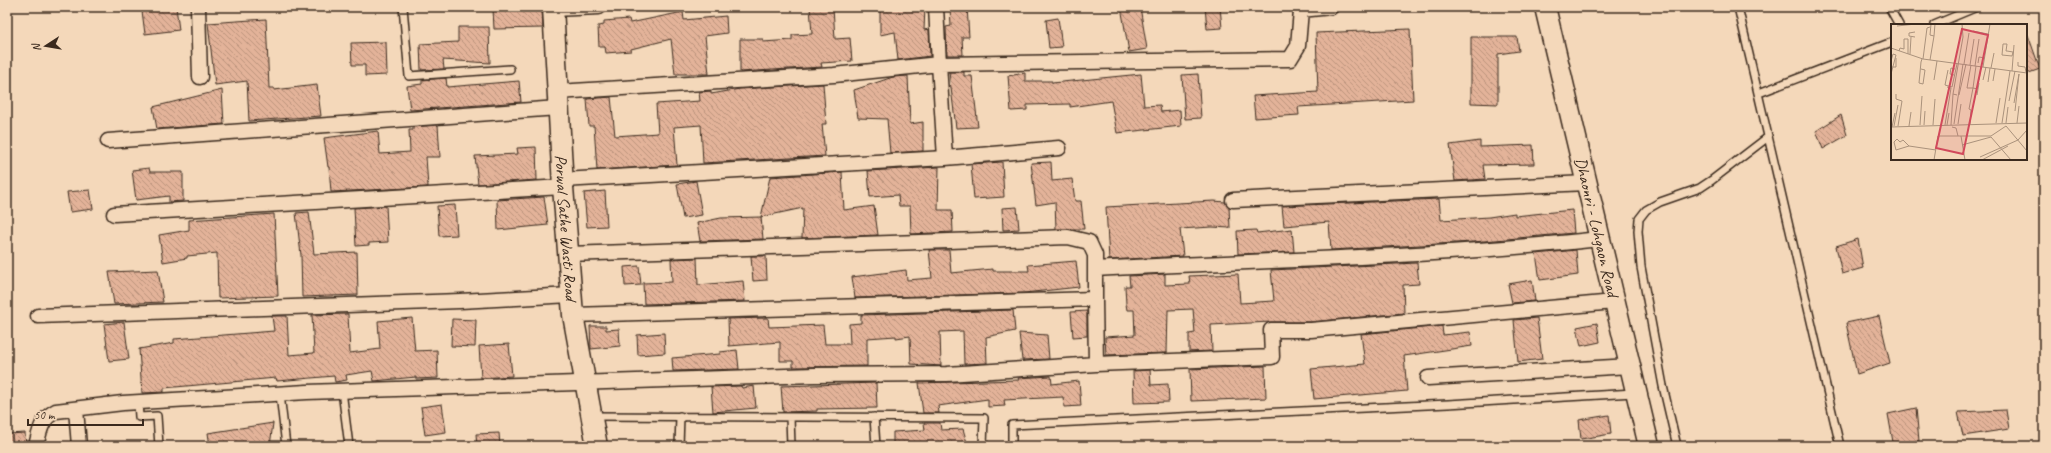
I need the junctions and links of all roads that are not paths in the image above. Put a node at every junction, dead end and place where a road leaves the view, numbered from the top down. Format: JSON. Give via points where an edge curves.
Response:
{"nodes":[{"id":1,"x":198,"y":7,"type":"edge"},
{"id":2,"x":403,"y":7,"type":"edge"},
{"id":3,"x":599,"y":7,"type":"edge"},
{"id":4,"x":936,"y":7,"type":"edge"},
{"id":5,"x":1331,"y":7,"type":"edge"},
{"id":6,"x":1545,"y":7,"type":"edge"},
{"id":7,"x":1738,"y":7,"type":"edge"},
{"id":8,"x":1889,"y":7,"type":"edge"},
{"id":9,"x":1978,"y":7,"type":"edge"},
{"id":10,"x":553,"y":8,"type":"edge"},
{"id":11,"x":1898,"y":24,"type":"edge"},
{"id":12,"x":1936,"y":24,"type":"edge"},
{"id":13,"x":1891,"y":42,"type":"edge"},
{"id":14,"x":939,"y":64,"type":"junction"},
{"id":15,"x":510,"y":70,"type":"dead end"},
{"id":16,"x":200,"y":78,"type":"dead end"},
{"id":17,"x":1759,"y":93,"type":"junction"},
{"id":18,"x":558,"y":100,"type":"junction"},
{"id":19,"x":1768,"y":137,"type":"junction"},
{"id":20,"x":108,"y":141,"type":"dead end"},
{"id":21,"x":1059,"y":148,"type":"dead end"},
{"id":22,"x":945,"y":158,"type":"junction"},
{"id":23,"x":1586,"y":183,"type":"junction"},
{"id":24,"x":563,"y":184,"type":"junction"},
{"id":25,"x":1233,"y":200,"type":"dead end"},
{"id":26,"x":114,"y":214,"type":"dead end"},
{"id":27,"x":1599,"y":239,"type":"junction"},
{"id":28,"x":568,"y":254,"type":"junction"},
{"id":29,"x":1095,"y":269,"type":"junction"},
{"id":30,"x":572,"y":295,"type":"junction"},
{"id":31,"x":1095,"y":299,"type":"junction"},
{"id":32,"x":1614,"y":302,"type":"junction"},
{"id":33,"x":573,"y":315,"type":"junction"},
{"id":34,"x":38,"y":316,"type":"dead end"},
{"id":35,"x":1096,"y":364,"type":"junction"},
{"id":36,"x":1630,"y":366,"type":"junction"},
{"id":37,"x":1428,"y":378,"type":"dead end"},
{"id":38,"x":584,"y":383,"type":"junction"},
{"id":39,"x":342,"y":391,"type":"junction"},
{"id":40,"x":1637,"y":393,"type":"junction"},
{"id":41,"x":280,"y":394,"type":"junction"},
{"id":42,"x":138,"y":402,"type":"junction"},
{"id":43,"x":76,"y":409,"type":"junction"},
{"id":44,"x":593,"y":416,"type":"junction"},
{"id":45,"x":680,"y":416,"type":"junction"},
{"id":46,"x":790,"y":417,"type":"junction"},
{"id":47,"x":874,"y":417,"type":"junction"},
{"id":48,"x":36,"y":446,"type":"edge"},
{"id":49,"x":79,"y":446,"type":"edge"},
{"id":50,"x":159,"y":446,"type":"edge"},
{"id":51,"x":286,"y":446,"type":"edge"},
{"id":52,"x":348,"y":446,"type":"edge"},
{"id":53,"x":597,"y":446,"type":"edge"},
{"id":54,"x":679,"y":446,"type":"edge"},
{"id":55,"x":791,"y":446,"type":"edge"},
{"id":56,"x":876,"y":446,"type":"edge"},
{"id":57,"x":984,"y":446,"type":"edge"},
{"id":58,"x":1012,"y":446,"type":"edge"},
{"id":59,"x":1649,"y":446,"type":"edge"},
{"id":60,"x":1677,"y":446,"type":"edge"},
{"id":61,"x":1840,"y":446,"type":"edge"}],
"edges":[{"from":1,"to":16,"type":"street"},
{"from":2,"to":15,"type":"lane","via":[[409,76]]},
{"from":3,"to":10,"type":"street"},
{"from":4,"to":14,"type":"street"},
{"from":5,"to":14,"type":"street","via":[[1301,10],[1298,46],[1290,59]]},
{"from":6,"to":23,"type":"main road","name":"Dhaonri - Lohgaon Road"},
{"from":7,"to":17,"type":"lane"},
{"from":8,"to":11,"type":"lane"},
{"from":9,"to":12,"type":"lane"},
{"from":10,"to":18,"type":"main road","name":"Porwal Sathe Wasti Road"},
{"from":13,"to":17,"type":"lane"},
{"from":14,"to":18,"type":"street"},
{"from":14,"to":22,"type":"street"},
{"from":17,"to":19,"type":"lane"},
{"from":18,"to":20,"type":"street"},
{"from":18,"to":24,"type":"main road","name":"Porwal Sathe Wasti Road"},
{"from":19,"to":60,"type":"lane","via":[[1700,188],[1660,202],[1646,210],[1639,218],[1641,267]]},
{"from":19,"to":61,"type":"lane"},
{"from":21,"to":22,"type":"street"},
{"from":22,"to":24,"type":"street"},
{"from":23,"to":25,"type":"street"},
{"from":23,"to":27,"type":"main road","name":"Dhaonri - Lohgaon Road"},
{"from":24,"to":26,"type":"street"},
{"from":24,"to":28,"type":"main road","name":"Porwal Sathe Wasti Road"},
{"from":27,"to":29,"type":"street","via":[[1521,248],[1370,258]]},
{"from":27,"to":32,"type":"main road","name":"Dhaonri - Lohgaon Road"},
{"from":28,"to":29,"type":"street","via":[[1068,237],[1089,242],[1095,255]]},
{"from":28,"to":30,"type":"main road","name":"Porwal Sathe Wasti Road"},
{"from":29,"to":31,"type":"street"},
{"from":30,"to":33,"type":"main road","name":"Porwal Sathe Wasti Road"},
{"from":30,"to":34,"type":"street"},
{"from":31,"to":33,"type":"street"},
{"from":31,"to":35,"type":"street"},
{"from":32,"to":35,"type":"street","via":[[1311,330],[1271,330],[1272,357]]},
{"from":32,"to":36,"type":"main road","name":"Dhaonri - Lohgaon Road"},
{"from":33,"to":38,"type":"main road","name":"Porwal Sathe Wasti Road"},
{"from":35,"to":38,"type":"street","via":[[947,374],[814,375]]},
{"from":36,"to":37,"type":"street"},
{"from":36,"to":40,"type":"main road","name":"Dhaonri - Lohgaon Road"},
{"from":38,"to":39,"type":"street"},
{"from":38,"to":44,"type":"main road","name":"Porwal Sathe Wasti Road"},
{"from":39,"to":41,"type":"street"},
{"from":39,"to":52,"type":"lane"},
{"from":40,"to":58,"type":"lane","via":[[1012,425]]},
{"from":40,"to":59,"type":"main road","name":"Dhaonri - Lohgaon Road"},
{"from":41,"to":42,"type":"street"},
{"from":41,"to":51,"type":"lane"},
{"from":42,"to":43,"type":"street"},
{"from":42,"to":50,"type":"lane","via":[[139,417],[157,416]]},
{"from":43,"to":48,"type":"street","via":[[56,411],[47,416],[41,424]]},
{"from":43,"to":49,"type":"street"},
{"from":44,"to":45,"type":"lane"},
{"from":44,"to":53,"type":"main road","name":"Porwal Sathe Wasti Road"},
{"from":45,"to":46,"type":"lane"},
{"from":45,"to":54,"type":"lane"},
{"from":46,"to":47,"type":"lane"},
{"from":46,"to":55,"type":"lane"},
{"from":47,"to":56,"type":"lane"},
{"from":47,"to":57,"type":"lane","via":[[984,418]]}]}
